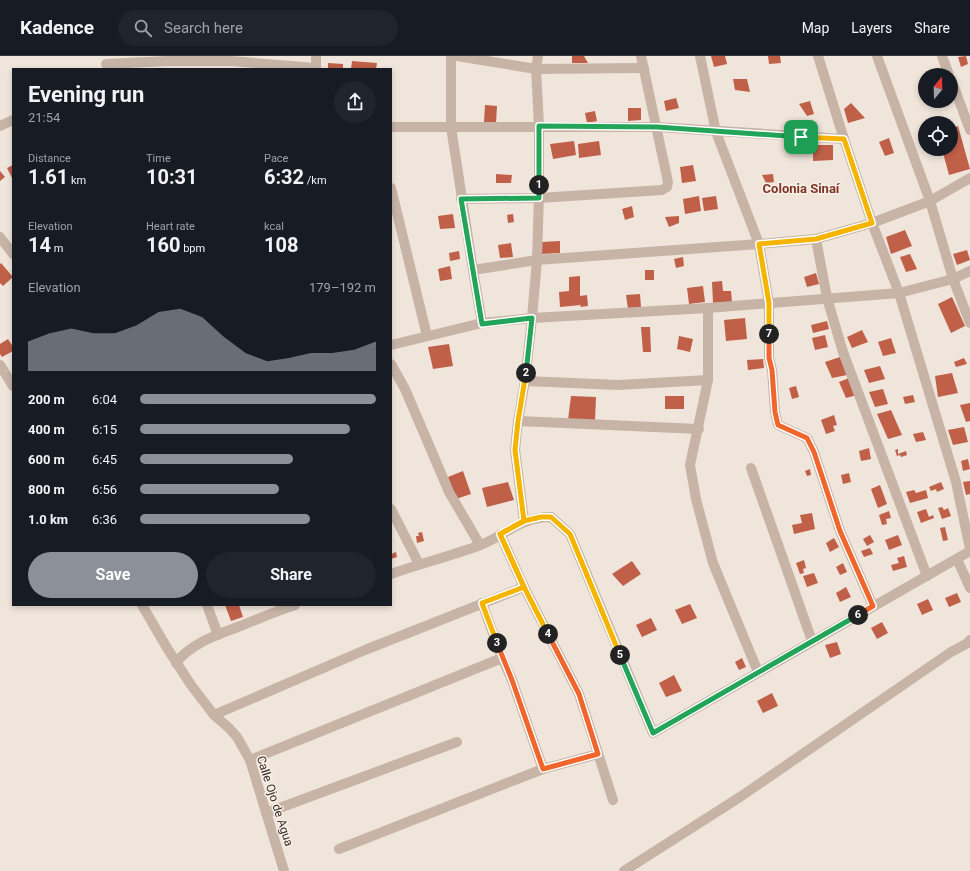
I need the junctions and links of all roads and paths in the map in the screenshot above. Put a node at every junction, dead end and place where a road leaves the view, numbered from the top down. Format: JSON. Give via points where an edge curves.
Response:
{"nodes":[{"id":1,"x":316,"y":56,"type":"edge"},
{"id":2,"x":451,"y":56,"type":"edge"},
{"id":3,"x":457,"y":56,"type":"edge"},
{"id":4,"x":538,"y":56,"type":"edge"},
{"id":5,"x":641,"y":56,"type":"edge"},
{"id":6,"x":700,"y":56,"type":"edge"},
{"id":7,"x":818,"y":56,"type":"edge"},
{"id":8,"x":877,"y":56,"type":"edge"},
{"id":9,"x":942,"y":56,"type":"edge"},
{"id":10,"x":231,"y":62,"type":"edge"},
{"id":11,"x":106,"y":63,"type":"edge"},
{"id":12,"x":169,"y":65,"type":"edge"},
{"id":13,"x":316,"y":68,"type":"edge"},
{"id":14,"x":644,"y":68,"type":"junction"},
{"id":15,"x":946,"y":68,"type":"edge"},
{"id":16,"x":536,"y":69,"type":"junction"},
{"id":17,"x":958,"y":98,"type":"edge"},
{"id":18,"x":12,"y":120,"type":"edge"},
{"id":19,"x":0,"y":126,"type":"edge"},
{"id":20,"x":539,"y":126,"type":"junction"},
{"id":21,"x":392,"y":127,"type":"edge"},
{"id":22,"x":451,"y":127,"type":"junction"},
{"id":23,"x":657,"y":127,"type":"junction"},
{"id":24,"x":970,"y":130,"type":"edge"},
{"id":25,"x":716,"y":132,"type":"junction"},
{"id":26,"x":844,"y":139,"type":"junction"},
{"id":27,"x":970,"y":178,"type":"edge"},
{"id":28,"x":392,"y":192,"type":"edge"},
{"id":29,"x":539,"y":198,"type":"junction"},
{"id":30,"x":461,"y":199,"type":"junction"},
{"id":31,"x":930,"y":201,"type":"junction"},
{"id":32,"x":872,"y":223,"type":"junction"},
{"id":33,"x":0,"y":237,"type":"edge"},
{"id":34,"x":816,"y":239,"type":"junction"},
{"id":35,"x":759,"y":244,"type":"junction"},
{"id":36,"x":12,"y":253,"type":"edge"},
{"id":37,"x":537,"y":260,"type":"junction"},
{"id":38,"x":473,"y":270,"type":"junction"},
{"id":39,"x":970,"y":271,"type":"edge"},
{"id":40,"x":953,"y":279,"type":"junction"},
{"id":41,"x":900,"y":293,"type":"junction"},
{"id":42,"x":827,"y":298,"type":"junction"},
{"id":43,"x":769,"y":303,"type":"junction"},
{"id":44,"x":708,"y":308,"type":"junction"},
{"id":45,"x":532,"y":318,"type":"junction"},
{"id":46,"x":970,"y":323,"type":"edge"},
{"id":47,"x":482,"y":324,"type":"junction"},
{"id":48,"x":427,"y":336,"type":"junction"},
{"id":49,"x":392,"y":345,"type":"edge"},
{"id":50,"x":0,"y":365,"type":"edge"},
{"id":51,"x":392,"y":366,"type":"edge"},
{"id":52,"x":708,"y":380,"type":"junction"},
{"id":53,"x":525,"y":381,"type":"junction"},
{"id":54,"x":12,"y":384,"type":"edge"},
{"id":55,"x":518,"y":421,"type":"junction"},
{"id":56,"x":699,"y":429,"type":"junction"},
{"id":57,"x":751,"y":468,"type":"dead end"},
{"id":58,"x":392,"y":511,"type":"edge"},
{"id":59,"x":524,"y":521,"type":"junction"},
{"id":60,"x":500,"y":534,"type":"junction"},
{"id":61,"x":480,"y":545,"type":"junction"},
{"id":62,"x":970,"y":550,"type":"edge"},
{"id":63,"x":957,"y":559,"type":"junction"},
{"id":64,"x":419,"y":564,"type":"junction"},
{"id":65,"x":392,"y":574,"type":"edge"},
{"id":66,"x":927,"y":576,"type":"junction"},
{"id":67,"x":524,"y":587,"type":"junction"},
{"id":68,"x":970,"y":588,"type":"edge"},
{"id":69,"x":482,"y":603,"type":"junction"},
{"id":70,"x":143,"y":606,"type":"edge"},
{"id":71,"x":207,"y":606,"type":"edge"},
{"id":72,"x":873,"y":606,"type":"junction"},
{"id":73,"x":280,"y":607,"type":"edge"},
{"id":74,"x":218,"y":635,"type":"junction"},
{"id":75,"x":970,"y":640,"type":"edge"},
{"id":76,"x":812,"y":642,"type":"junction"},
{"id":77,"x":502,"y":658,"type":"junction"},
{"id":78,"x":176,"y":663,"type":"junction"},
{"id":79,"x":758,"y":672,"type":"junction"},
{"id":80,"x":214,"y":715,"type":"junction"},
{"id":81,"x":457,"y":742,"type":"dead end"},
{"id":82,"x":598,"y":754,"type":"junction"},
{"id":83,"x":250,"y":760,"type":"junction"},
{"id":84,"x":543,"y":769,"type":"junction"},
{"id":85,"x":613,"y":800,"type":"dead end"},
{"id":86,"x":266,"y":813,"type":"junction"},
{"id":87,"x":339,"y":849,"type":"dead end"},
{"id":88,"x":284,"y":871,"type":"edge"},
{"id":89,"x":624,"y":871,"type":"edge"}],
"edges":[{"from":1,"to":13,"type":"street"},
{"from":2,"to":22,"type":"street"},
{"from":3,"to":16,"type":"street"},
{"from":4,"to":16,"type":"street"},
{"from":5,"to":14,"type":"street"},
{"from":6,"to":25,"type":"street"},
{"from":7,"to":26,"type":"street"},
{"from":8,"to":31,"type":"street"},
{"from":9,"to":15,"type":"street"},
{"from":10,"to":12,"type":"street"},
{"from":10,"to":13,"type":"street"},
{"from":11,"to":12,"type":"street"},
{"from":14,"to":16,"type":"street"},
{"from":14,"to":23,"type":"street"},
{"from":16,"to":20,"type":"street"},
{"from":17,"to":24,"type":"street"},
{"from":18,"to":19,"type":"street"},
{"from":20,"to":22,"type":"street"},
{"from":20,"to":23,"type":"street"},
{"from":20,"to":29,"type":"street"},
{"from":21,"to":22,"type":"street"},
{"from":22,"to":30,"type":"street"},
{"from":23,"to":25,"type":"street"},
{"from":23,"to":29,"type":"street","via":[[668,182],[662,190]]},
{"from":25,"to":26,"type":"street"},
{"from":25,"to":35,"type":"street"},
{"from":26,"to":32,"type":"street"},
{"from":27,"to":31,"type":"street"},
{"from":28,"to":48,"type":"street"},
{"from":29,"to":30,"type":"street"},
{"from":29,"to":37,"type":"street"},
{"from":30,"to":38,"type":"street"},
{"from":31,"to":32,"type":"street"},
{"from":31,"to":40,"type":"street"},
{"from":32,"to":34,"type":"street"},
{"from":32,"to":41,"type":"street"},
{"from":33,"to":36,"type":"street"},
{"from":34,"to":35,"type":"street"},
{"from":34,"to":42,"type":"street"},
{"from":35,"to":37,"type":"street"},
{"from":35,"to":43,"type":"street"},
{"from":37,"to":38,"type":"street"},
{"from":37,"to":45,"type":"street"},
{"from":38,"to":47,"type":"street"},
{"from":39,"to":40,"type":"street"},
{"from":40,"to":41,"type":"street"},
{"from":40,"to":46,"type":"street"},
{"from":41,"to":42,"type":"street"},
{"from":41,"to":62,"type":"street","via":[[956,482]]},
{"from":42,"to":43,"type":"street"},
{"from":42,"to":66,"type":"street","via":[[843,352]]},
{"from":43,"to":44,"type":"street"},
{"from":43,"to":72,"type":"street","via":[[769,358],[778,425],[807,438],[840,531]]},
{"from":44,"to":45,"type":"street"},
{"from":44,"to":52,"type":"street"},
{"from":45,"to":47,"type":"street"},
{"from":45,"to":53,"type":"street"},
{"from":47,"to":48,"type":"street"},
{"from":48,"to":49,"type":"street"},
{"from":50,"to":54,"type":"street"},
{"from":51,"to":61,"type":"street","via":[[405,389],[449,492]]},
{"from":52,"to":53,"type":"street","via":[[618,384]]},
{"from":52,"to":56,"type":"street"},
{"from":53,"to":55,"type":"street"},
{"from":55,"to":56,"type":"street"},
{"from":55,"to":59,"type":"street","via":[[515,450]]},
{"from":56,"to":79,"type":"street","via":[[690,465],[696,499],[713,563]]},
{"from":57,"to":76,"type":"street"},
{"from":58,"to":64,"type":"street"},
{"from":59,"to":60,"type":"street"},
{"from":59,"to":79,"type":"street","via":[[551,517],[570,534],[653,733]]},
{"from":60,"to":61,"type":"street"},
{"from":60,"to":67,"type":"street"},
{"from":61,"to":64,"type":"street"},
{"from":62,"to":63,"type":"street"},
{"from":63,"to":66,"type":"street"},
{"from":63,"to":68,"type":"street"},
{"from":64,"to":65,"type":"street"},
{"from":66,"to":72,"type":"street"},
{"from":67,"to":69,"type":"street"},
{"from":67,"to":82,"type":"street","via":[[579,694]]},
{"from":69,"to":77,"type":"street"},
{"from":69,"to":80,"type":"street"},
{"from":70,"to":78,"type":"street","name":"Calle Ojo de Agua"},
{"from":71,"to":74,"type":"street"},
{"from":72,"to":76,"type":"street"},
{"from":73,"to":74,"type":"street"},
{"from":74,"to":78,"type":"street","via":[[193,647]]},
{"from":75,"to":89,"type":"street","via":[[740,797]]},
{"from":76,"to":79,"type":"street"},
{"from":77,"to":83,"type":"street"},
{"from":77,"to":84,"type":"street"},
{"from":78,"to":80,"type":"street","name":"Calle Ojo de Agua"},
{"from":80,"to":83,"type":"street","name":"Calle Ojo de Agua","via":[[237,738]]},
{"from":81,"to":86,"type":"street"},
{"from":82,"to":84,"type":"street"},
{"from":82,"to":85,"type":"street"},
{"from":83,"to":86,"type":"street","name":"Calle Ojo de Agua"},
{"from":84,"to":87,"type":"street"},
{"from":86,"to":88,"type":"street","name":"Calle Ojo de Agua"}]}
